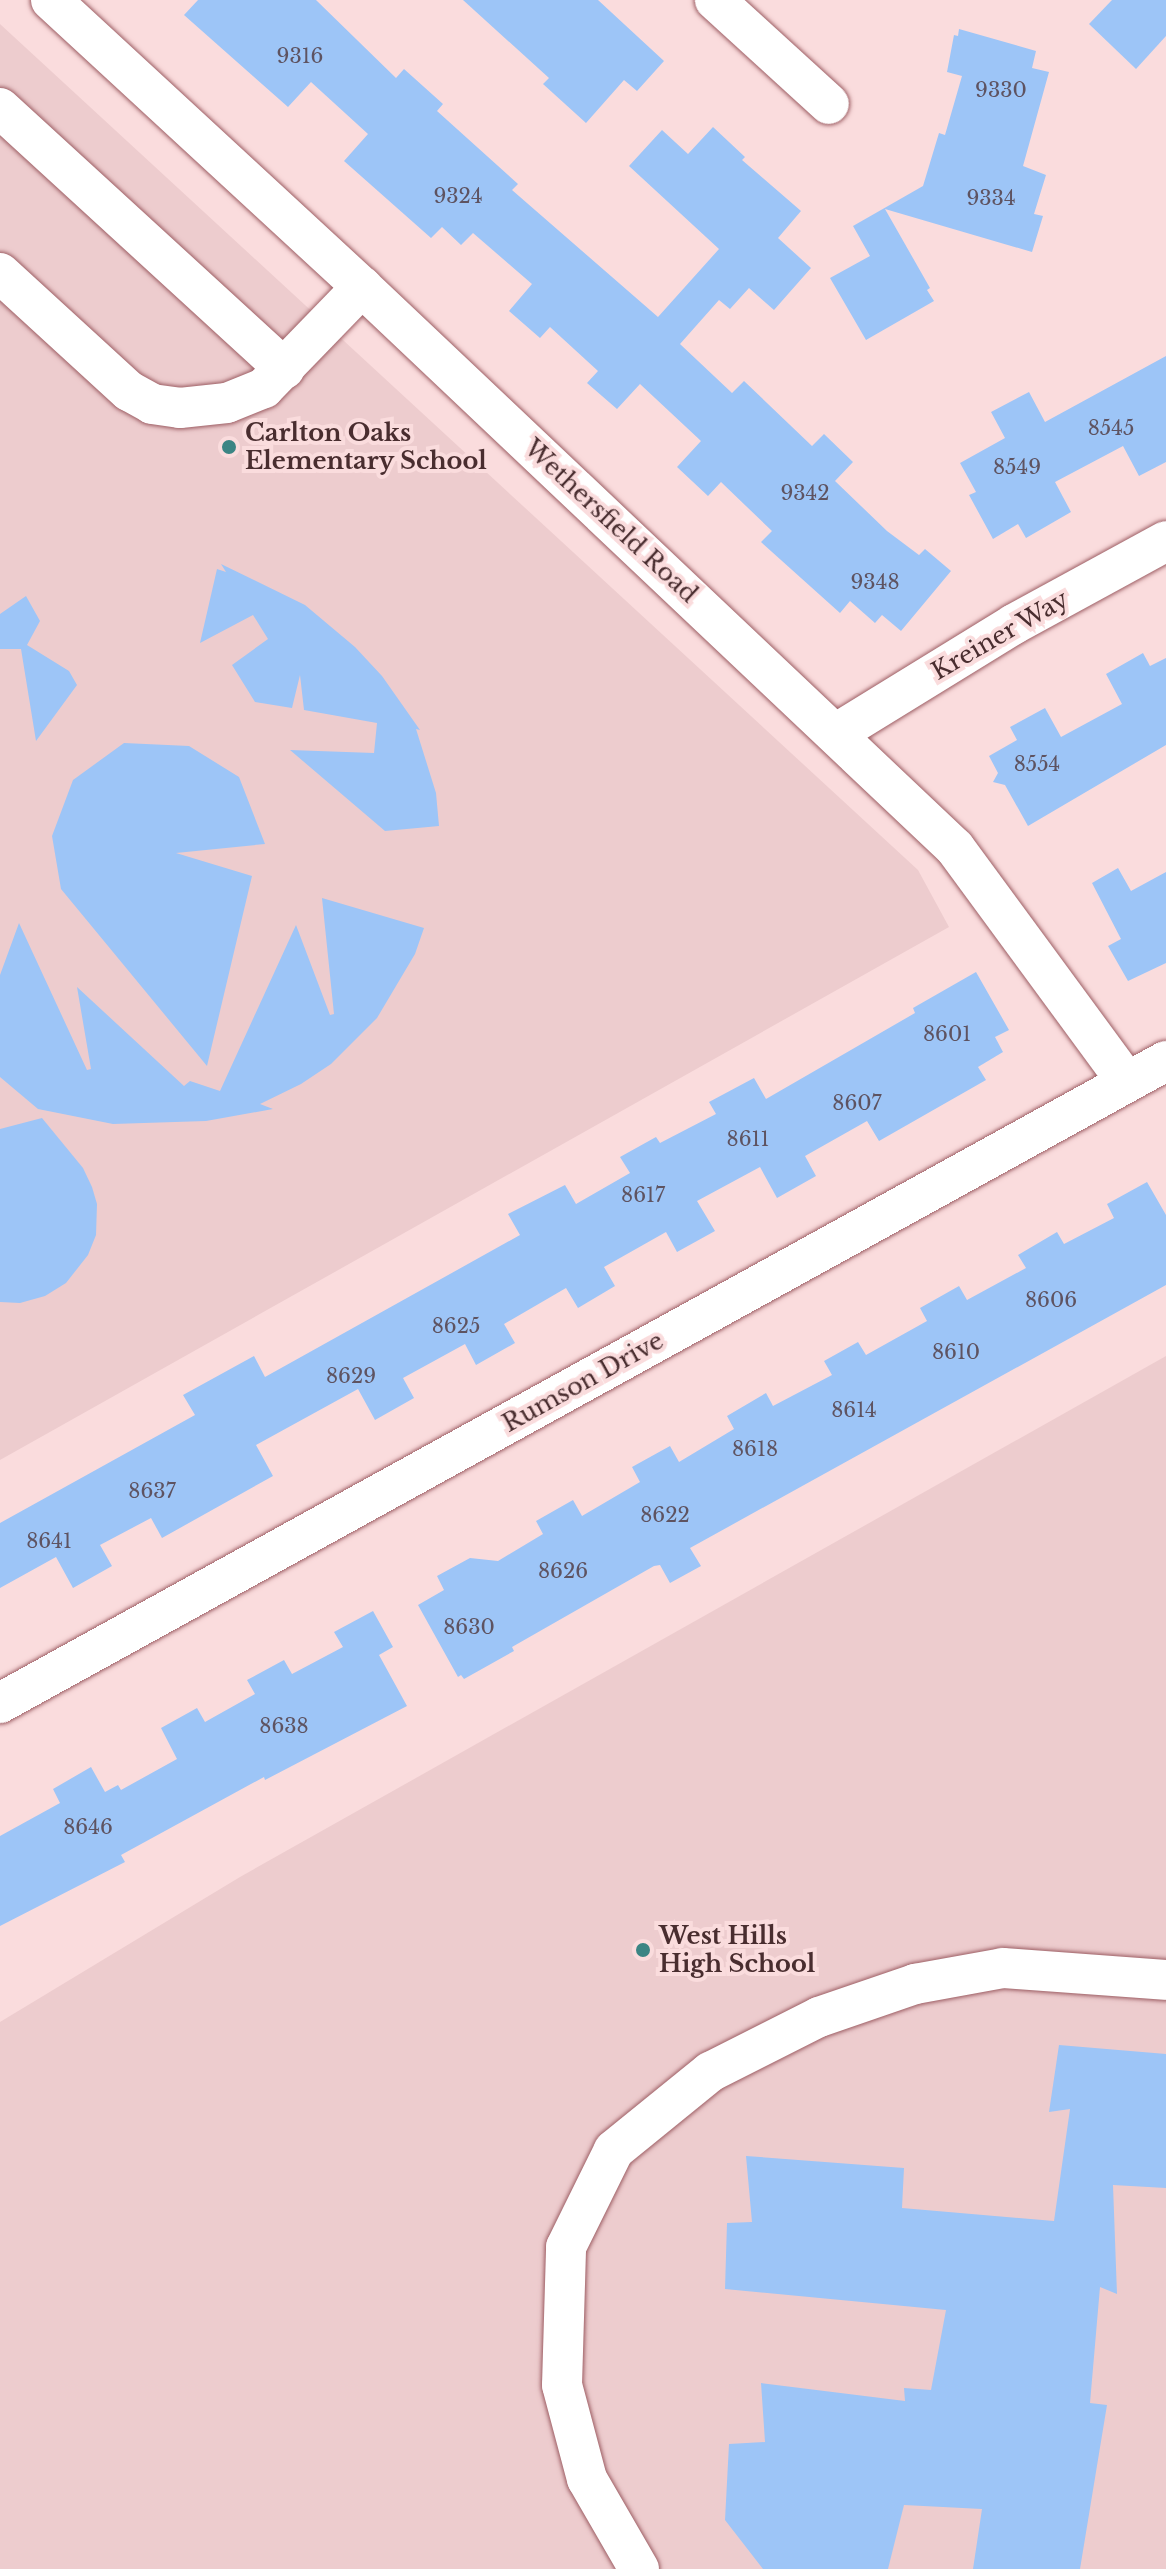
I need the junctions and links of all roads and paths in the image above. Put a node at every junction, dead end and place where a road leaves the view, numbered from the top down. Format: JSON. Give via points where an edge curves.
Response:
{"nodes":[{"id":1,"x":51,"y":0,"type":"edge"},
{"id":2,"x":715,"y":0,"type":"edge"},
{"id":3,"x":829,"y":104,"type":"dead end"},
{"id":4,"x":0,"y":108,"type":"edge"},
{"id":5,"x":0,"y":273,"type":"edge"},
{"id":6,"x":362,"y":287,"type":"junction"},
{"id":7,"x":285,"y":369,"type":"junction"},
{"id":8,"x":1166,"y":541,"type":"edge"},
{"id":9,"x":837,"y":733,"type":"junction"},
{"id":10,"x":1166,"y":1061,"type":"edge"},
{"id":11,"x":1127,"y":1082,"type":"junction"},
{"id":12,"x":0,"y":1703,"type":"edge"},
{"id":13,"x":1166,"y":1980,"type":"edge"},
{"id":14,"x":639,"y":2569,"type":"edge"}],
"edges":[{"from":1,"to":6,"type":"street","name":"Wethersfield Road"},
{"from":2,"to":3,"type":"street"},
{"from":4,"to":7,"type":"street"},
{"from":5,"to":7,"type":"street","via":[[129,391],[152,404],[193,408],[241,400]]},
{"from":6,"to":7,"type":"street"},
{"from":6,"to":9,"type":"street","name":"Wethersfield Road"},
{"from":8,"to":9,"type":"street","name":"Kreiner Way","via":[[1014,624]]},
{"from":9,"to":11,"type":"street","name":"Wethersfield Road","via":[[955,848]]},
{"from":10,"to":11,"type":"street","name":"Rumson Drive"},
{"from":11,"to":12,"type":"street","name":"Rumson Drive"},
{"from":13,"to":14,"type":"street","via":[[1003,1968],[915,1984],[819,2017],[710,2072],[614,2150],[566,2247],[562,2385],[587,2479]]}]}
